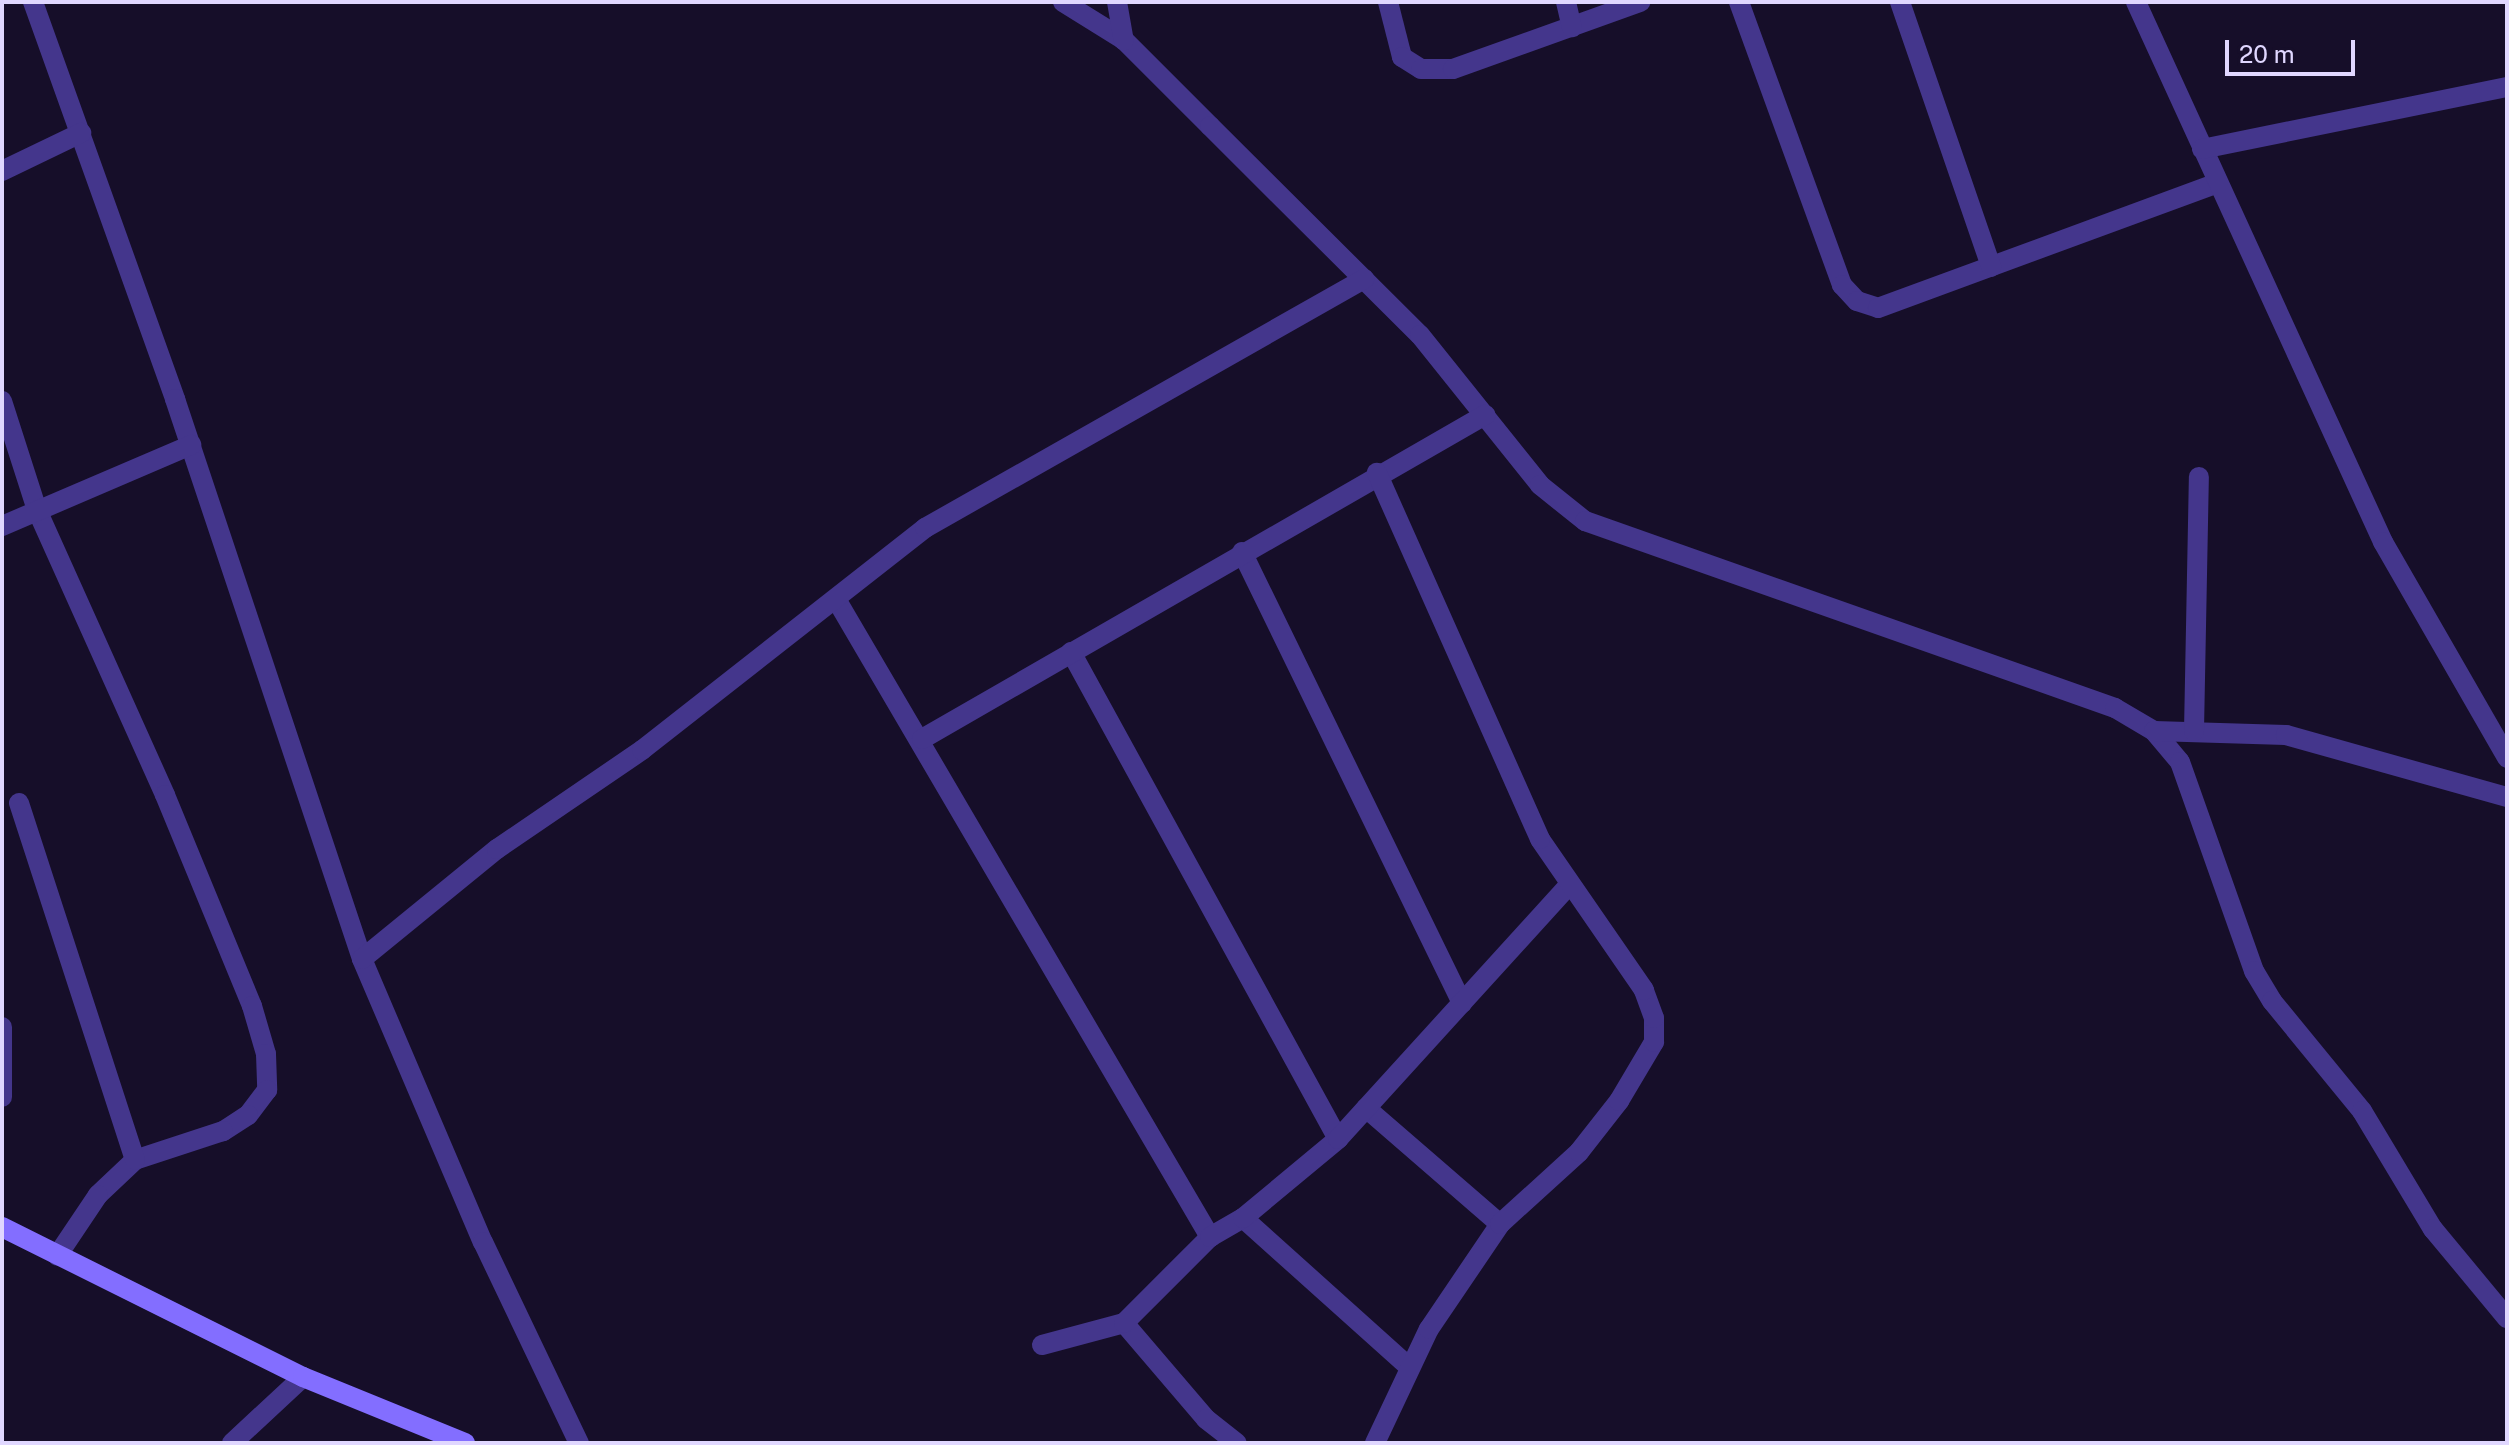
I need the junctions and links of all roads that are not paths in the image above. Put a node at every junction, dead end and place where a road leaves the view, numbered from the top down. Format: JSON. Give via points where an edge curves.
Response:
{"nodes":[{"id":1,"x":33,"y":2,"type":"edge"},
{"id":2,"x":1063,"y":2,"type":"edge"},
{"id":3,"x":1117,"y":2,"type":"edge"},
{"id":4,"x":1388,"y":2,"type":"edge"},
{"id":5,"x":1566,"y":2,"type":"edge"},
{"id":6,"x":1640,"y":2,"type":"edge"},
{"id":7,"x":1739,"y":2,"type":"edge"},
{"id":8,"x":1900,"y":2,"type":"edge"},
{"id":9,"x":2136,"y":2,"type":"edge"},
{"id":10,"x":1572,"y":27,"type":"junction"},
{"id":11,"x":1124,"y":40,"type":"junction"},
{"id":12,"x":2507,"y":87,"type":"edge"},
{"id":13,"x":81,"y":133,"type":"junction"},
{"id":14,"x":2202,"y":149,"type":"junction"},
{"id":15,"x":2,"y":171,"type":"edge"},
{"id":16,"x":2218,"y":183,"type":"junction"},
{"id":17,"x":1991,"y":267,"type":"junction"},
{"id":18,"x":1364,"y":279,"type":"junction"},
{"id":19,"x":2,"y":401,"type":"edge"},
{"id":20,"x":1485,"y":415,"type":"junction"},
{"id":21,"x":191,"y":445,"type":"junction"},
{"id":22,"x":1377,"y":473,"type":"junction"},
{"id":23,"x":2199,"y":477,"type":"dead end"},
{"id":24,"x":37,"y":510,"type":"junction"},
{"id":25,"x":2,"y":526,"type":"edge"},
{"id":26,"x":1242,"y":552,"type":"junction"},
{"id":27,"x":836,"y":599,"type":"junction"},
{"id":28,"x":1071,"y":652,"type":"junction"},
{"id":29,"x":2154,"y":731,"type":"junction"},
{"id":30,"x":2194,"y":731,"type":"junction"},
{"id":31,"x":922,"y":739,"type":"junction"},
{"id":32,"x":2507,"y":758,"type":"edge"},
{"id":33,"x":2507,"y":797,"type":"edge"},
{"id":34,"x":19,"y":803,"type":"dead end"},
{"id":35,"x":1569,"y":885,"type":"junction"},
{"id":36,"x":362,"y":959,"type":"junction"},
{"id":37,"x":1462,"y":1003,"type":"junction"},
{"id":38,"x":2,"y":1027,"type":"edge"},
{"id":39,"x":4,"y":1064,"type":"edge"},
{"id":40,"x":2,"y":1097,"type":"edge"},
{"id":41,"x":1366,"y":1108,"type":"junction"},
{"id":42,"x":1338,"y":1139,"type":"junction"},
{"id":43,"x":135,"y":1160,"type":"junction"},
{"id":44,"x":1243,"y":1218,"type":"junction"},
{"id":45,"x":1500,"y":1224,"type":"junction"},
{"id":46,"x":2,"y":1227,"type":"edge"},
{"id":47,"x":1210,"y":1237,"type":"junction"},
{"id":48,"x":57,"y":1256,"type":"junction"},
{"id":49,"x":2507,"y":1318,"type":"edge"},
{"id":50,"x":1124,"y":1323,"type":"junction"},
{"id":51,"x":1042,"y":1345,"type":"dead end"},
{"id":52,"x":1410,"y":1368,"type":"junction"},
{"id":53,"x":303,"y":1377,"type":"junction"},
{"id":54,"x":232,"y":1443,"type":"edge"},
{"id":55,"x":465,"y":1443,"type":"edge"},
{"id":56,"x":579,"y":1443,"type":"edge"},
{"id":57,"x":1237,"y":1443,"type":"edge"},
{"id":58,"x":1375,"y":1443,"type":"edge"}],
"edges":[{"from":1,"to":13,"type":"street"},
{"from":2,"to":11,"type":"street"},
{"from":3,"to":11,"type":"street"},
{"from":4,"to":10,"type":"street","via":[[1402,57],[1421,69],[1453,69]]},
{"from":5,"to":10,"type":"street"},
{"from":6,"to":10,"type":"street"},
{"from":7,"to":17,"type":"street","via":[[1842,285],[1857,301],[1878,308]]},
{"from":8,"to":17,"type":"street"},
{"from":9,"to":14,"type":"street"},
{"from":11,"to":18,"type":"street"},
{"from":12,"to":14,"type":"street"},
{"from":13,"to":15,"type":"street"},
{"from":13,"to":21,"type":"street"},
{"from":14,"to":16,"type":"street"},
{"from":16,"to":17,"type":"street"},
{"from":16,"to":32,"type":"street","via":[[2383,542]]},
{"from":18,"to":20,"type":"street","via":[[1420,335]]},
{"from":18,"to":27,"type":"street","via":[[925,528]]},
{"from":19,"to":24,"type":"street"},
{"from":20,"to":22,"type":"street"},
{"from":20,"to":29,"type":"street","via":[[1540,485],[1585,521],[2115,708]]},
{"from":21,"to":24,"type":"street"},
{"from":21,"to":36,"type":"street"},
{"from":22,"to":26,"type":"street"},
{"from":22,"to":35,"type":"street","via":[[1540,839]]},
{"from":23,"to":30,"type":"street"},
{"from":24,"to":25,"type":"street"},
{"from":24,"to":43,"type":"street","via":[[165,795],[252,1006],[266,1054],[267,1090],[248,1115],[223,1131],[175,1142]]},
{"from":26,"to":28,"type":"street"},
{"from":26,"to":37,"type":"street"},
{"from":27,"to":31,"type":"street"},
{"from":27,"to":36,"type":"street","via":[[642,750],[497,849]]},
{"from":28,"to":31,"type":"street"},
{"from":28,"to":42,"type":"street"},
{"from":29,"to":30,"type":"street"},
{"from":29,"to":49,"type":"street","via":[[2180,762],[2254,971],[2272,1001],[2362,1111],[2433,1229]]},
{"from":30,"to":33,"type":"street","via":[[2286,735]]},
{"from":31,"to":47,"type":"street"},
{"from":34,"to":43,"type":"street"},
{"from":35,"to":37,"type":"street"},
{"from":35,"to":45,"type":"street","via":[[1644,990],[1654,1018],[1654,1042],[1619,1101],[1579,1152]]},
{"from":36,"to":56,"type":"street","via":[[483,1242]]},
{"from":37,"to":41,"type":"street"},
{"from":38,"to":39,"type":"street"},
{"from":39,"to":40,"type":"street"},
{"from":41,"to":42,"type":"street"},
{"from":41,"to":45,"type":"street"},
{"from":42,"to":44,"type":"street"},
{"from":43,"to":48,"type":"street","via":[[98,1195]]},
{"from":44,"to":47,"type":"street"},
{"from":44,"to":52,"type":"street"},
{"from":45,"to":52,"type":"street"},
{"from":46,"to":48,"type":"main road"},
{"from":47,"to":50,"type":"street"},
{"from":48,"to":53,"type":"main road"},
{"from":50,"to":51,"type":"street"},
{"from":50,"to":57,"type":"street","via":[[1206,1419]]},
{"from":52,"to":58,"type":"street"},
{"from":53,"to":54,"type":"street"},
{"from":53,"to":55,"type":"main road"}]}
